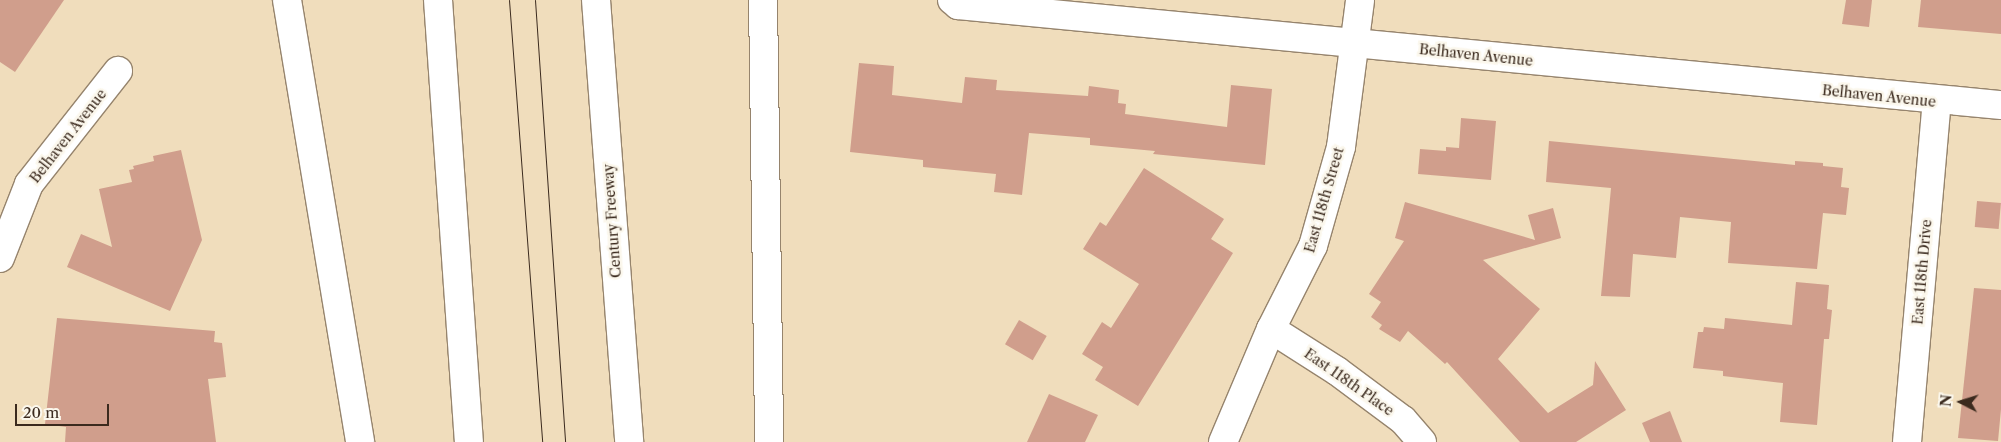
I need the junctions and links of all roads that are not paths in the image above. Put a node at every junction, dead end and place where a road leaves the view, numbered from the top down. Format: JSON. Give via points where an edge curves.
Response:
{"nodes":[{"id":1,"x":287,"y":0,"type":"edge"},
{"id":2,"x":438,"y":0,"type":"edge"},
{"id":3,"x":596,"y":0,"type":"edge"},
{"id":4,"x":763,"y":0,"type":"edge"},
{"id":5,"x":952,"y":0,"type":"edge"},
{"id":6,"x":1360,"y":0,"type":"edge"},
{"id":7,"x":1356,"y":43,"type":"junction"},
{"id":8,"x":118,"y":72,"type":"dead end"},
{"id":9,"x":1937,"y":102,"type":"junction"},
{"id":10,"x":2001,"y":106,"type":"edge"},
{"id":11,"x":0,"y":258,"type":"edge"},
{"id":12,"x":1271,"y":329,"type":"junction"},
{"id":13,"x":360,"y":442,"type":"edge"},
{"id":14,"x":469,"y":442,"type":"edge"},
{"id":15,"x":629,"y":442,"type":"edge"},
{"id":16,"x":770,"y":442,"type":"edge"},
{"id":17,"x":1223,"y":442,"type":"edge"},
{"id":18,"x":1422,"y":442,"type":"edge"},
{"id":19,"x":1907,"y":442,"type":"edge"}],
"edges":[{"from":1,"to":13,"type":"main road"},
{"from":2,"to":14,"type":"main road"},
{"from":3,"to":15,"type":"main road","name":"Century Freeway"},
{"from":4,"to":16,"type":"main road"},
{"from":5,"to":7,"type":"main road","name":"Belhaven Avenue","via":[[958,5]]},
{"from":6,"to":7,"type":"main road","name":"East 118th Street"},
{"from":7,"to":9,"type":"main road","name":"Belhaven Avenue"},
{"from":7,"to":12,"type":"main road","name":"East 118th Street","via":[[1341,147],[1313,246]]},
{"from":8,"to":11,"type":"main road","name":"Belhaven Avenue","via":[[29,184]]},
{"from":9,"to":10,"type":"main road","name":"Belhaven Avenue"},
{"from":9,"to":19,"type":"main road","name":"East 118th Drive"},
{"from":12,"to":17,"type":"main road","name":"East 118th Street"},
{"from":12,"to":18,"type":"main road","name":"East 118th Place","via":[[1338,371],[1403,420]]}]}
